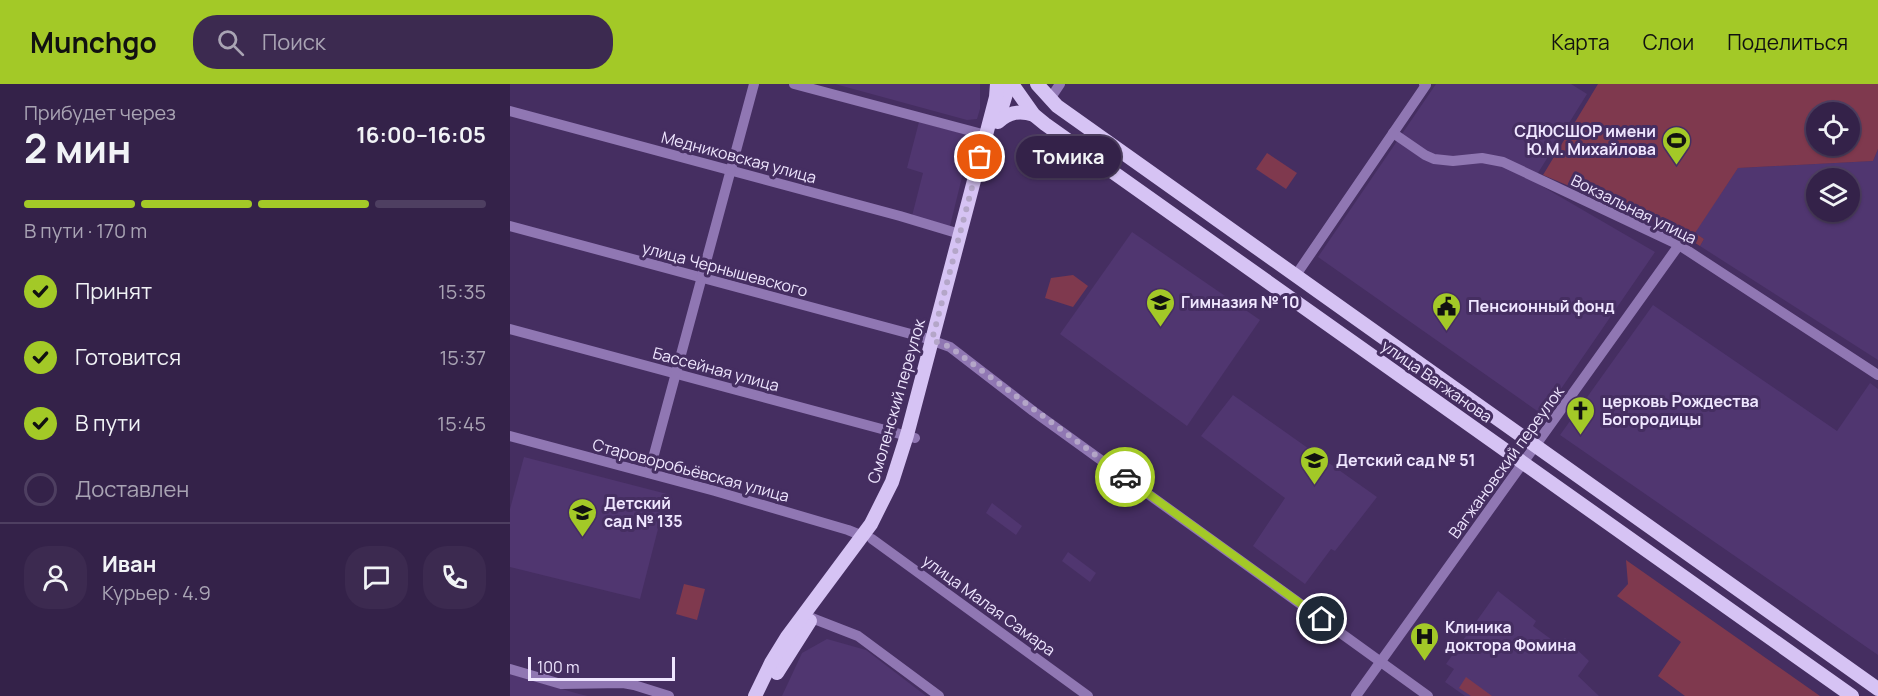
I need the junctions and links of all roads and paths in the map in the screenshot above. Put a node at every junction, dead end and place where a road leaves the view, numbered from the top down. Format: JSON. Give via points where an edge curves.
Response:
{"nodes":[{"id":1,"x":754,"y":84,"type":"edge"},
{"id":2,"x":794,"y":84,"type":"edge"},
{"id":3,"x":997,"y":84,"type":"edge"},
{"id":4,"x":1010,"y":84,"type":"edge"},
{"id":5,"x":1037,"y":84,"type":"edge"},
{"id":6,"x":1060,"y":84,"type":"edge"},
{"id":7,"x":1425,"y":85,"type":"edge"},
{"id":8,"x":1020,"y":96,"type":"junction"},
{"id":9,"x":1005,"y":101,"type":"junction"},
{"id":10,"x":1054,"y":102,"type":"junction"},
{"id":11,"x":510,"y":111,"type":"edge"},
{"id":12,"x":1034,"y":115,"type":"junction"},
{"id":13,"x":994,"y":122,"type":"junction"},
{"id":14,"x":1393,"y":133,"type":"junction"},
{"id":15,"x":986,"y":135,"type":"junction"},
{"id":16,"x":731,"y":171,"type":"junction"},
{"id":17,"x":510,"y":226,"type":"edge"},
{"id":18,"x":960,"y":234,"type":"junction"},
{"id":19,"x":1679,"y":244,"type":"junction"},
{"id":20,"x":1296,"y":274,"type":"junction"},
{"id":21,"x":702,"y":278,"type":"junction"},
{"id":22,"x":510,"y":328,"type":"edge"},
{"id":23,"x":936,"y":342,"type":"junction"},
{"id":24,"x":676,"y":373,"type":"junction"},
{"id":25,"x":1878,"y":375,"type":"edge"},
{"id":26,"x":510,"y":436,"type":"edge"},
{"id":27,"x":911,"y":436,"type":"junction"},
{"id":28,"x":1537,"y":445,"type":"junction"},
{"id":29,"x":1524,"y":463,"type":"junction"},
{"id":30,"x":649,"y":473,"type":"junction"},
{"id":31,"x":868,"y":537,"type":"junction"},
{"id":32,"x":808,"y":616,"type":"junction"},
{"id":33,"x":1381,"y":662,"type":"junction"},
{"id":34,"x":510,"y":669,"type":"edge"},
{"id":35,"x":1878,"y":688,"type":"edge"},
{"id":36,"x":669,"y":696,"type":"edge"},
{"id":37,"x":755,"y":696,"type":"edge"},
{"id":38,"x":766,"y":696,"type":"edge"},
{"id":39,"x":939,"y":696,"type":"edge"},
{"id":40,"x":1088,"y":696,"type":"edge"},
{"id":41,"x":1356,"y":696,"type":"edge"},
{"id":42,"x":1428,"y":696,"type":"edge"},
{"id":43,"x":1852,"y":696,"type":"edge"}],
"edges":[{"from":1,"to":16,"type":"street"},
{"from":2,"to":15,"type":"street"},
{"from":3,"to":13,"type":"main road","name":"Смоленский переулок"},
{"from":4,"to":8,"type":"main road","name":"улица Вагжанова"},
{"from":4,"to":9,"type":"main road","name":"Смоленский переулок"},
{"from":5,"to":10,"type":"main road","name":"улица Вагжанова"},
{"from":6,"to":10,"type":"street"},
{"from":7,"to":14,"type":"street"},
{"from":8,"to":9,"type":"main road"},
{"from":8,"to":10,"type":"main road"},
{"from":8,"to":12,"type":"main road","name":"улица Вагжанова"},
{"from":9,"to":13,"type":"main road","name":"Смоленский переулок"},
{"from":10,"to":20,"type":"main road","name":"улица Вагжанова"},
{"from":11,"to":16,"type":"street","name":"Медниковская улица"},
{"from":12,"to":13,"type":"main road","via":[[1016,112]]},
{"from":12,"to":29,"type":"main road","name":"улица Вагжанова"},
{"from":13,"to":15,"type":"main road","name":"Смоленский переулок"},
{"from":13,"to":23,"type":"main road","name":"Смоленский переулок"},
{"from":14,"to":19,"type":"street","name":"Вокзальная улица","via":[[1434,159],[1482,158],[1503,162]]},
{"from":14,"to":20,"type":"street"},
{"from":15,"to":18,"type":"main road","name":"Смоленский переулок"},
{"from":16,"to":18,"type":"street","name":"Медниковская улица"},
{"from":16,"to":21,"type":"street"},
{"from":17,"to":21,"type":"street","name":"улица Чернышевского"},
{"from":18,"to":23,"type":"main road","name":"Смоленский переулок"},
{"from":19,"to":25,"type":"street","name":"Вокзальная улица"},
{"from":19,"to":28,"type":"street","name":"Вагжановский переулок"},
{"from":20,"to":28,"type":"main road","name":"улица Вагжанова"},
{"from":21,"to":23,"type":"street","name":"улица Чернышевского"},
{"from":21,"to":24,"type":"street"},
{"from":22,"to":24,"type":"street","name":"Бассейная улица"},
{"from":23,"to":27,"type":"main road","name":"Смоленский переулок"},
{"from":23,"to":33,"type":"street","name":"улица Чернышевского","via":[[950,347]]},
{"from":24,"to":27,"type":"street","name":"Бассейная улица"},
{"from":24,"to":30,"type":"street"},
{"from":26,"to":30,"type":"street","name":"Староворобьёвская улица"},
{"from":27,"to":31,"type":"main road","name":"Смоленский переулок"},
{"from":28,"to":29,"type":"street","name":"Вагжановский переулок"},
{"from":28,"to":35,"type":"main road","name":"улица Вагжанова"},
{"from":29,"to":33,"type":"street","name":"Вагжановский переулок"},
{"from":29,"to":43,"type":"main road","name":"улица Вагжанова"},
{"from":30,"to":31,"type":"street","name":"Староворобьёвская улица"},
{"from":31,"to":32,"type":"main road","name":"Смоленский переулок"},
{"from":31,"to":40,"type":"street","name":"улица Малая Самара"},
{"from":32,"to":37,"type":"main road","name":"Смоленский переулок","via":[[779,650]]},
{"from":32,"to":38,"type":"main road","name":"Смоленский переулок"},
{"from":32,"to":39,"type":"street","via":[[858,636]]},
{"from":33,"to":41,"type":"street","name":"Вагжановский переулок"},
{"from":33,"to":42,"type":"street","name":"улица Чернышевского"},
{"from":34,"to":36,"type":"street","via":[[561,684],[613,682]]}]}
